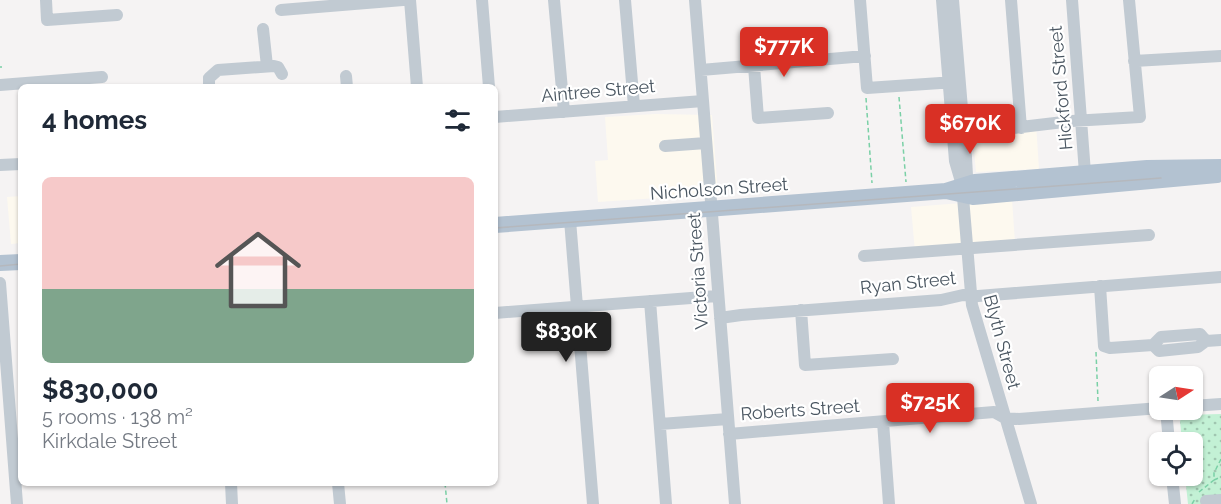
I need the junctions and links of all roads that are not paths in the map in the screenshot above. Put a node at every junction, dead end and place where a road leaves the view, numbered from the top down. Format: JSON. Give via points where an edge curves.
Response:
{"nodes":[{"id":1,"x":46,"y":0,"type":"edge"},
{"id":2,"x":403,"y":0,"type":"edge"},
{"id":3,"x":410,"y":0,"type":"edge"},
{"id":4,"x":482,"y":0,"type":"edge"},
{"id":5,"x":554,"y":0,"type":"edge"},
{"id":6,"x":626,"y":0,"type":"edge"},
{"id":7,"x":695,"y":0,"type":"edge"},
{"id":8,"x":860,"y":0,"type":"edge"},
{"id":9,"x":942,"y":0,"type":"edge"},
{"id":10,"x":953,"y":0,"type":"edge"},
{"id":11,"x":1011,"y":0,"type":"edge"},
{"id":12,"x":1072,"y":0,"type":"edge"},
{"id":13,"x":1130,"y":0,"type":"edge"},
{"id":14,"x":281,"y":10,"type":"dead end"},
{"id":15,"x":117,"y":15,"type":"dead end"},
{"id":16,"x":264,"y":28,"type":"dead end"},
{"id":17,"x":1221,"y":56,"type":"edge"},
{"id":18,"x":865,"y":57,"type":"junction"},
{"id":19,"x":1134,"y":61,"type":"junction"},
{"id":20,"x":267,"y":66,"type":"junction"},
{"id":21,"x":754,"y":66,"type":"junction"},
{"id":22,"x":701,"y":70,"type":"junction"},
{"id":23,"x":282,"y":74,"type":"dead end"},
{"id":24,"x":102,"y":77,"type":"dead end"},
{"id":25,"x":954,"y":82,"type":"junction"},
{"id":26,"x":210,"y":84,"type":"edge"},
{"id":27,"x":417,"y":84,"type":"edge"},
{"id":28,"x":489,"y":84,"type":"edge"},
{"id":29,"x":0,"y":85,"type":"edge"},
{"id":30,"x":703,"y":100,"type":"junction"},
{"id":31,"x":634,"y":106,"type":"junction"},
{"id":32,"x":564,"y":112,"type":"junction"},
{"id":33,"x":828,"y":113,"type":"dead end"},
{"id":34,"x":498,"y":117,"type":"edge"},
{"id":35,"x":1082,"y":121,"type":"junction"},
{"id":36,"x":1021,"y":128,"type":"junction"},
{"id":37,"x":959,"y":134,"type":"junction"},
{"id":38,"x":706,"y":143,"type":"junction"},
{"id":39,"x":665,"y":146,"type":"dead end"},
{"id":40,"x":18,"y":164,"type":"edge"},
{"id":41,"x":0,"y":165,"type":"edge"},
{"id":42,"x":1221,"y":167,"type":"edge"},
{"id":43,"x":1085,"y":173,"type":"junction"},
{"id":44,"x":1221,"y":174,"type":"edge"},
{"id":45,"x":963,"y":191,"type":"junction"},
{"id":46,"x":711,"y":209,"type":"junction"},
{"id":47,"x":570,"y":220,"type":"junction"},
{"id":48,"x":498,"y":225,"type":"edge"},
{"id":49,"x":1149,"y":235,"type":"dead end"},
{"id":50,"x":967,"y":249,"type":"junction"},
{"id":51,"x":864,"y":256,"type":"dead end"},
{"id":52,"x":18,"y":261,"type":"edge"},
{"id":53,"x":0,"y":263,"type":"edge"},
{"id":54,"x":1221,"y":277,"type":"edge"},
{"id":55,"x":0,"y":283,"type":"edge"},
{"id":56,"x":1100,"y":286,"type":"junction"},
{"id":57,"x":717,"y":296,"type":"junction"},
{"id":58,"x":970,"y":296,"type":"junction"},
{"id":59,"x":650,"y":301,"type":"junction"},
{"id":60,"x":577,"y":307,"type":"junction"},
{"id":61,"x":801,"y":310,"type":"junction"},
{"id":62,"x":498,"y":313,"type":"edge"},
{"id":63,"x":719,"y":316,"type":"junction"},
{"id":64,"x":2,"y":325,"type":"edge"},
{"id":65,"x":1221,"y":340,"type":"edge"},
{"id":66,"x":893,"y":359,"type":"dead end"},
{"id":67,"x":18,"y":377,"type":"edge"},
{"id":68,"x":8,"y":378,"type":"junction"},
{"id":69,"x":1221,"y":404,"type":"edge"},
{"id":70,"x":1203,"y":405,"type":"edge"},
{"id":71,"x":1149,"y":409,"type":"edge"},
{"id":72,"x":1005,"y":418,"type":"junction"},
{"id":73,"x":728,"y":419,"type":"junction"},
{"id":74,"x":883,"y":422,"type":"junction"},
{"id":75,"x":660,"y":424,"type":"junction"},
{"id":76,"x":729,"y":434,"type":"junction"},
{"id":77,"x":13,"y":450,"type":"junction"},
{"id":78,"x":0,"y":451,"type":"edge"},
{"id":79,"x":231,"y":486,"type":"edge"},
{"id":80,"x":338,"y":486,"type":"edge"},
{"id":81,"x":1173,"y":486,"type":"edge"},
{"id":82,"x":1221,"y":500,"type":"edge"},
{"id":83,"x":1206,"y":501,"type":"dead end"},
{"id":84,"x":17,"y":504,"type":"edge"},
{"id":85,"x":232,"y":504,"type":"edge"},
{"id":86,"x":340,"y":504,"type":"edge"},
{"id":87,"x":593,"y":504,"type":"edge"},
{"id":88,"x":666,"y":504,"type":"edge"},
{"id":89,"x":735,"y":504,"type":"edge"},
{"id":90,"x":889,"y":504,"type":"edge"},
{"id":91,"x":1031,"y":504,"type":"edge"},
{"id":92,"x":1174,"y":504,"type":"edge"}],
"edges":[{"from":1,"to":15,"type":"street","via":[[47,20]]},
{"from":2,"to":14,"type":"street"},
{"from":3,"to":27,"type":"street"},
{"from":4,"to":28,"type":"street"},
{"from":5,"to":32,"type":"street"},
{"from":6,"to":31,"type":"street"},
{"from":7,"to":22,"type":"street","name":"Victoria Street"},
{"from":8,"to":18,"type":"street"},
{"from":9,"to":25,"type":"street","name":"Blyth Street"},
{"from":10,"to":25,"type":"street","name":"Blyth Street"},
{"from":11,"to":36,"type":"street"},
{"from":12,"to":35,"type":"street","name":"Hickford Street"},
{"from":13,"to":19,"type":"street"},
{"from":16,"to":20,"type":"street"},
{"from":17,"to":19,"type":"street"},
{"from":18,"to":21,"type":"street"},
{"from":18,"to":25,"type":"street","via":[[867,88]]},
{"from":19,"to":35,"type":"street","via":[[1140,117]]},
{"from":20,"to":23,"type":"street","via":[[278,67]]},
{"from":20,"to":26,"type":"street","via":[[212,73]]},
{"from":21,"to":22,"type":"street"},
{"from":21,"to":33,"type":"street","via":[[758,118]]},
{"from":22,"to":30,"type":"street","name":"Victoria Street"},
{"from":24,"to":29,"type":"street"},
{"from":25,"to":37,"type":"street","name":"Blyth Street"},
{"from":30,"to":31,"type":"street","name":"Aintree Street"},
{"from":30,"to":38,"type":"street","name":"Victoria Street"},
{"from":31,"to":32,"type":"street","name":"Aintree Street"},
{"from":32,"to":34,"type":"street","name":"Aintree Street"},
{"from":35,"to":36,"type":"street"},
{"from":35,"to":43,"type":"street","name":"Hickford Street"},
{"from":36,"to":37,"type":"street"},
{"from":37,"to":45,"type":"street","name":"Blyth Street","via":[[967,176]]},
{"from":38,"to":39,"type":"street"},
{"from":38,"to":46,"type":"street","name":"Victoria Street"},
{"from":40,"to":41,"type":"street"},
{"from":42,"to":43,"type":"main road","name":"Nicholson Street"},
{"from":43,"to":45,"type":"main road","name":"Nicholson Street"},
{"from":44,"to":45,"type":"main road","name":"Nicholson Street","via":[[1158,182]]},
{"from":45,"to":46,"type":"main road","name":"Nicholson Street"},
{"from":45,"to":50,"type":"street","name":"Blyth Street"},
{"from":46,"to":47,"type":"main road","name":"Nicholson Street"},
{"from":46,"to":57,"type":"street","name":"Victoria Street"},
{"from":47,"to":48,"type":"main road","name":"Nicholson Street"},
{"from":47,"to":60,"type":"street"},
{"from":49,"to":50,"type":"street"},
{"from":50,"to":51,"type":"street"},
{"from":50,"to":58,"type":"street","name":"Blyth Street"},
{"from":52,"to":53,"type":"main road"},
{"from":54,"to":56,"type":"street","name":"Ryan Street"},
{"from":55,"to":64,"type":"street"},
{"from":56,"to":58,"type":"street","name":"Ryan Street"},
{"from":56,"to":65,"type":"street","via":[[1104,346],[1153,345],[1161,338],[1200,334],[1206,341]]},
{"from":57,"to":59,"type":"street"},
{"from":57,"to":63,"type":"street","name":"Victoria Street"},
{"from":58,"to":61,"type":"street","name":"Ryan Street"},
{"from":58,"to":72,"type":"street","name":"Blyth Street"},
{"from":59,"to":60,"type":"street"},
{"from":59,"to":75,"type":"street"},
{"from":60,"to":62,"type":"street"},
{"from":60,"to":87,"type":"street"},
{"from":61,"to":63,"type":"street","name":"Ryan Street"},
{"from":61,"to":66,"type":"street","via":[[805,365]]},
{"from":63,"to":73,"type":"street","name":"Victoria Street"},
{"from":64,"to":68,"type":"street"},
{"from":67,"to":68,"type":"street"},
{"from":68,"to":77,"type":"street"},
{"from":69,"to":70,"type":"street"},
{"from":71,"to":72,"type":"street","name":"Roberts Street"},
{"from":72,"to":74,"type":"street","name":"Roberts Street","via":[[994,412]]},
{"from":72,"to":91,"type":"street","name":"Blyth Street"},
{"from":73,"to":75,"type":"street"},
{"from":73,"to":76,"type":"street","name":"Victoria Street"},
{"from":74,"to":76,"type":"street","name":"Roberts Street"},
{"from":74,"to":90,"type":"street"},
{"from":75,"to":88,"type":"street"},
{"from":76,"to":89,"type":"street","name":"Victoria Street"},
{"from":77,"to":78,"type":"street"},
{"from":77,"to":84,"type":"street"},
{"from":79,"to":85,"type":"street"},
{"from":80,"to":86,"type":"street"},
{"from":81,"to":92,"type":"street"},
{"from":82,"to":83,"type":"street"}]}
